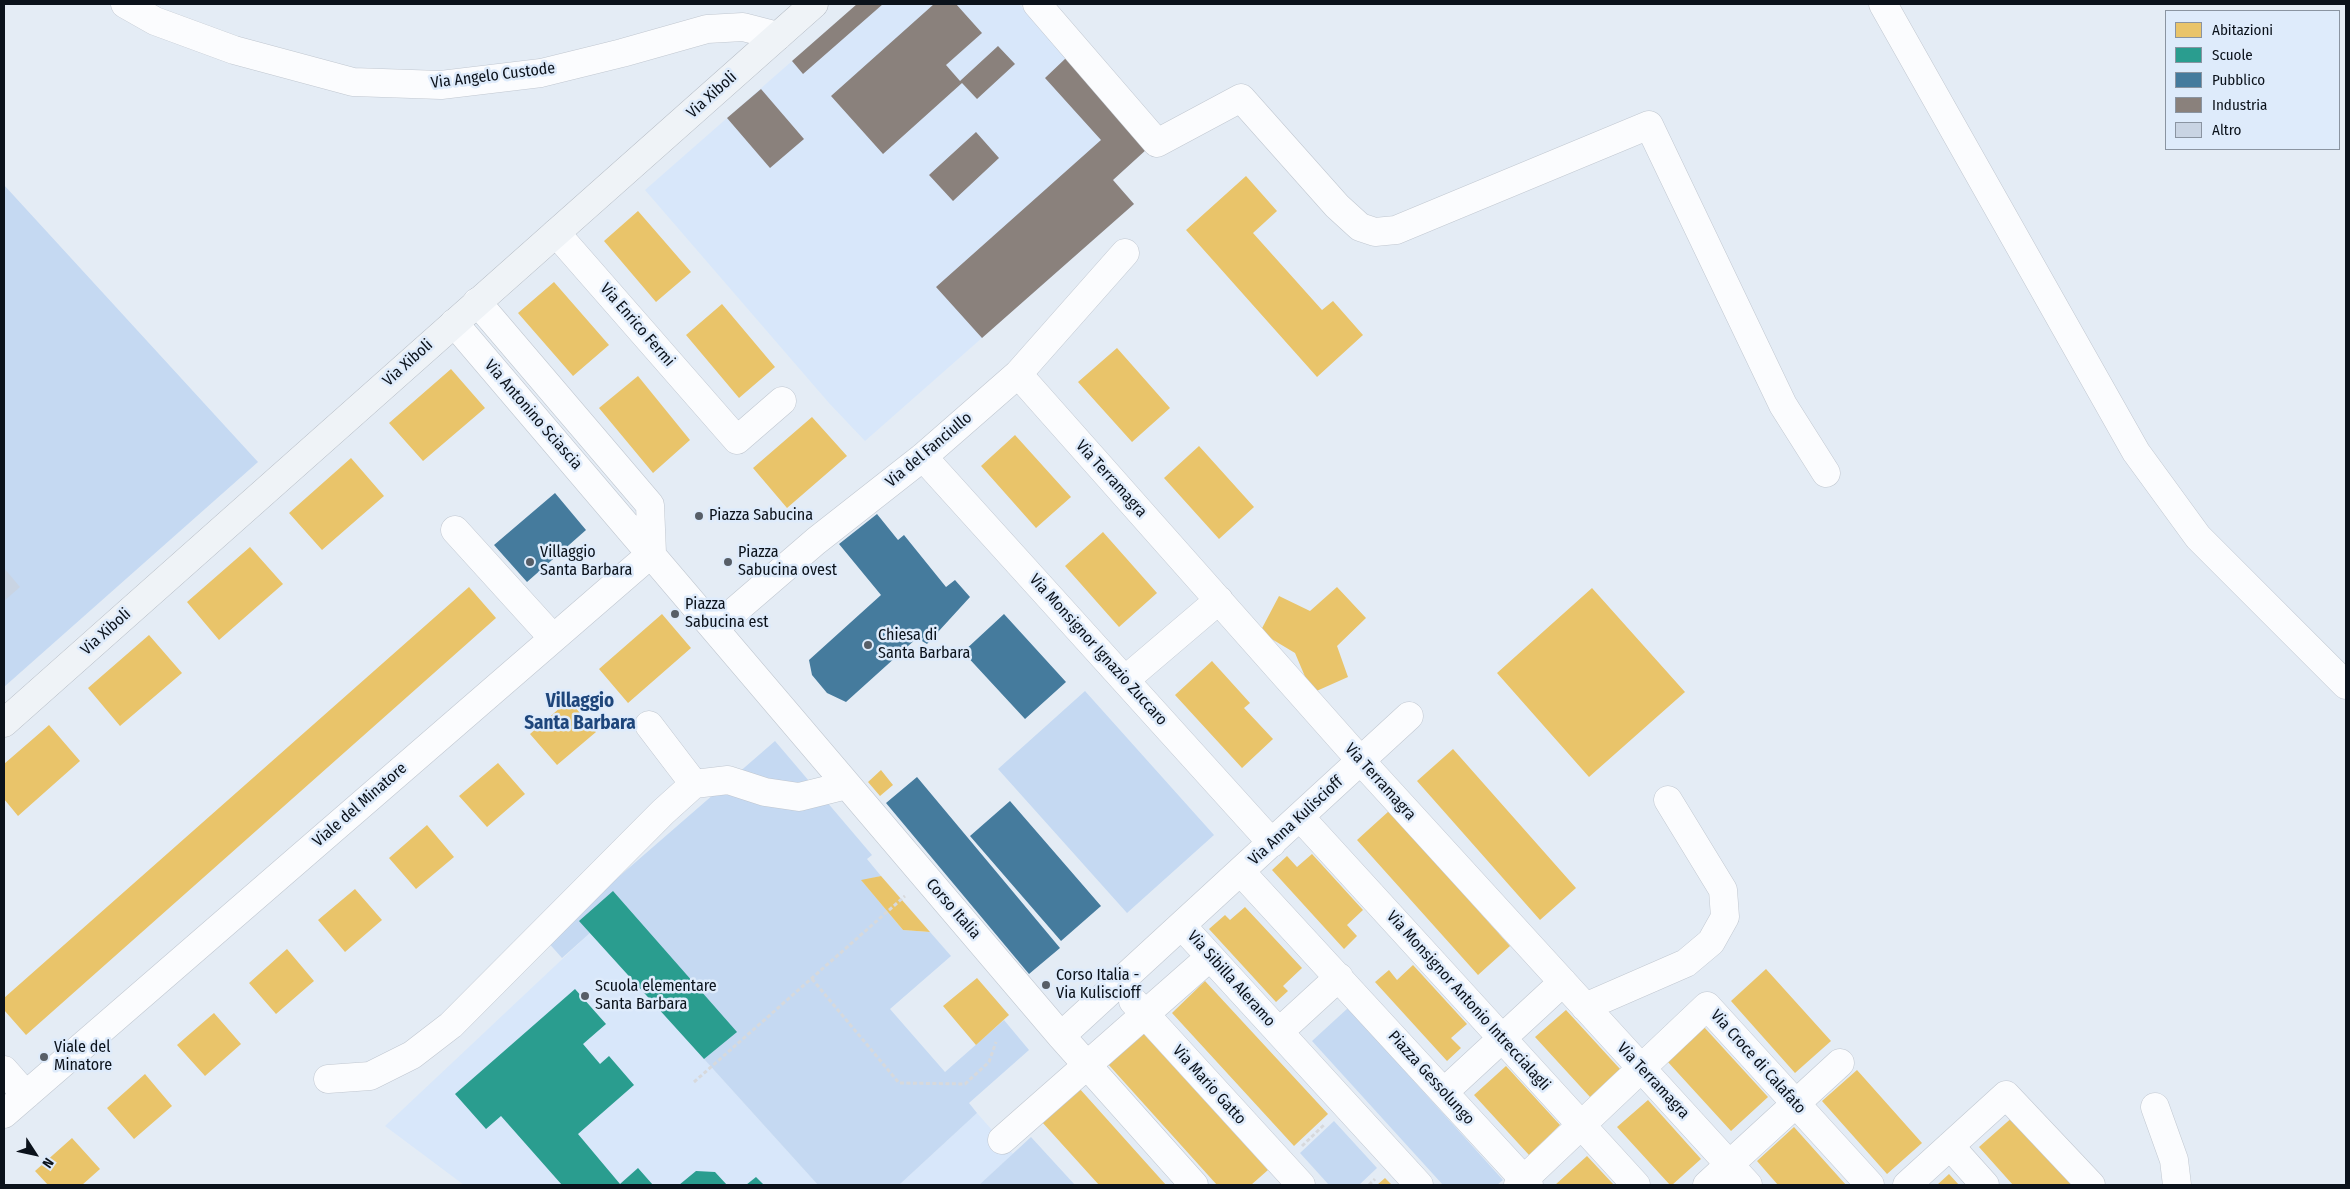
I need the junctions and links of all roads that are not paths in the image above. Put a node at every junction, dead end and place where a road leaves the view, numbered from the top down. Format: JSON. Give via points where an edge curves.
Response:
{"nodes":[{"id":1,"x":124,"y":4,"type":"edge"},
{"id":2,"x":814,"y":4,"type":"edge"},
{"id":3,"x":1037,"y":4,"type":"edge"},
{"id":4,"x":1883,"y":4,"type":"edge"},
{"id":5,"x":778,"y":36,"type":"junction"},
{"id":6,"x":556,"y":232,"type":"junction"},
{"id":7,"x":1125,"y":253,"type":"dead end"},
{"id":8,"x":477,"y":302,"type":"junction"},
{"id":9,"x":454,"y":323,"type":"junction"},
{"id":10,"x":1018,"y":374,"type":"junction"},
{"id":11,"x":782,"y":401,"type":"dead end"},
{"id":12,"x":923,"y":457,"type":"junction"},
{"id":13,"x":1826,"y":473,"type":"dead end"},
{"id":14,"x":455,"y":530,"type":"dead end"},
{"id":15,"x":652,"y":553,"type":"junction"},
{"id":16,"x":1218,"y":600,"type":"junction"},
{"id":17,"x":715,"y":628,"type":"junction"},
{"id":18,"x":544,"y":646,"type":"junction"},
{"id":19,"x":1125,"y":680,"type":"junction"},
{"id":20,"x":2346,"y":685,"type":"edge"},
{"id":21,"x":1409,"y":716,"type":"dead end"},
{"id":22,"x":4,"y":723,"type":"edge"},
{"id":23,"x":649,"y":725,"type":"dead end"},
{"id":24,"x":1361,"y":761,"type":"junction"},
{"id":25,"x":694,"y":784,"type":"junction"},
{"id":26,"x":847,"y":785,"type":"junction"},
{"id":27,"x":1668,"y":800,"type":"dead end"},
{"id":28,"x":1300,"y":818,"type":"junction"},
{"id":29,"x":1272,"y":843,"type":"junction"},
{"id":30,"x":1241,"y":872,"type":"junction"},
{"id":31,"x":1182,"y":926,"type":"junction"},
{"id":32,"x":1210,"y":957,"type":"junction"},
{"id":33,"x":1339,"y":977,"type":"junction"},
{"id":34,"x":1563,"y":982,"type":"junction"},
{"id":35,"x":1118,"y":985,"type":"junction"},
{"id":36,"x":1585,"y":1007,"type":"junction"},
{"id":37,"x":1145,"y":1014,"type":"junction"},
{"id":38,"x":1278,"y":1032,"type":"junction"},
{"id":39,"x":1061,"y":1036,"type":"junction"},
{"id":40,"x":1502,"y":1039,"type":"junction"},
{"id":41,"x":1840,"y":1063,"type":"dead end"},
{"id":42,"x":1087,"y":1065,"type":"junction"},
{"id":43,"x":1641,"y":1068,"type":"junction"},
{"id":44,"x":4,"y":1070,"type":"edge"},
{"id":45,"x":328,"y":1079,"type":"dead end"},
{"id":46,"x":1444,"y":1092,"type":"junction"},
{"id":47,"x":26,"y":1095,"type":"junction"},
{"id":48,"x":1796,"y":1103,"type":"junction"},
{"id":49,"x":2155,"y":1107,"type":"dead end"},
{"id":50,"x":4,"y":1114,"type":"edge"},
{"id":51,"x":1581,"y":1125,"type":"junction"},
{"id":52,"x":1002,"y":1140,"type":"dead end"},
{"id":53,"x":1950,"y":1146,"type":"junction"},
{"id":54,"x":1730,"y":1164,"type":"junction"},
{"id":55,"x":1524,"y":1183,"type":"edge"},
{"id":56,"x":1194,"y":1185,"type":"edge"},
{"id":57,"x":1301,"y":1185,"type":"edge"},
{"id":58,"x":1419,"y":1185,"type":"edge"},
{"id":59,"x":1636,"y":1185,"type":"edge"},
{"id":60,"x":1707,"y":1185,"type":"edge"},
{"id":61,"x":1748,"y":1185,"type":"edge"},
{"id":62,"x":1870,"y":1185,"type":"edge"},
{"id":63,"x":1906,"y":1185,"type":"edge"},
{"id":64,"x":1985,"y":1185,"type":"edge"},
{"id":65,"x":2091,"y":1185,"type":"edge"},
{"id":66,"x":2177,"y":1185,"type":"edge"}],
"edges":[{"from":1,"to":5,"type":"street","name":"Via Angelo Custode","via":[[155,21],[234,50],[353,82],[441,85],[541,73],[707,29],[743,27]]},
{"from":2,"to":5,"type":"main road","name":"Via Xiboli"},
{"from":3,"to":13,"type":"street","via":[[1157,143],[1241,98],[1337,206],[1360,227],[1375,232],[1396,230],[1648,124],[1782,406]]},
{"from":4,"to":20,"type":"street","via":[[2136,452],[2198,537]]},
{"from":5,"to":6,"type":"main road","name":"Via Xiboli"},
{"from":6,"to":8,"type":"main road","name":"Via Xiboli"},
{"from":6,"to":11,"type":"street","name":"Via Enrico Fermi","via":[[737,440]]},
{"from":7,"to":10,"type":"street","name":"Via del Fanciullo"},
{"from":8,"to":9,"type":"main road","name":"Via Xiboli"},
{"from":8,"to":15,"type":"street","name":"Via Antonino Sciascia","via":[[650,505]]},
{"from":9,"to":15,"type":"street","name":"Via Antonino Sciascia"},
{"from":9,"to":22,"type":"main road","name":"Via Xiboli"},
{"from":10,"to":12,"type":"street","name":"Via del Fanciullo"},
{"from":10,"to":16,"type":"street","name":"Via Terramagra"},
{"from":12,"to":17,"type":"street","name":"Via del Fanciullo","via":[[816,541]]},
{"from":12,"to":19,"type":"street","name":"Via Monsignor Ignazio Zuccaro"},
{"from":14,"to":18,"type":"street"},
{"from":15,"to":17,"type":"street","name":"Corso Italia"},
{"from":15,"to":18,"type":"street"},
{"from":16,"to":19,"type":"street"},
{"from":16,"to":24,"type":"street","name":"Via Terramagra"},
{"from":17,"to":26,"type":"street","name":"Corso Italia"},
{"from":18,"to":47,"type":"street","name":"Viale del Minatore"},
{"from":19,"to":29,"type":"street","name":"Via Monsignor Ignazio Zuccaro"},
{"from":21,"to":24,"type":"street","name":"Via Anna Kuliscioff"},
{"from":23,"to":25,"type":"street"},
{"from":24,"to":28,"type":"street","name":"Via Anna Kuliscioff"},
{"from":24,"to":34,"type":"street","name":"Via Terramagra"},
{"from":25,"to":26,"type":"street","via":[[728,780],[765,792],[799,797]]},
{"from":25,"to":45,"type":"street","via":[[451,1025],[412,1055],[370,1076]]},
{"from":26,"to":39,"type":"street","name":"Corso Italia"},
{"from":27,"to":36,"type":"street","via":[[1723,890],[1724,916],[1711,942],[1686,963]]},
{"from":28,"to":29,"type":"street","name":"Via Anna Kuliscioff"},
{"from":28,"to":40,"type":"street","name":"Via Monsignor Antonio Intreccialagli"},
{"from":29,"to":30,"type":"street","name":"Via Anna Kuliscioff"},
{"from":30,"to":31,"type":"street","name":"Via Anna Kuliscioff"},
{"from":30,"to":33,"type":"street","name":"Piazza Gessolungo"},
{"from":31,"to":32,"type":"street","name":"Via Sibilla Aleramo"},
{"from":31,"to":35,"type":"street","name":"Via Anna Kuliscioff"},
{"from":32,"to":37,"type":"street"},
{"from":32,"to":38,"type":"street","name":"Via Sibilla Aleramo"},
{"from":33,"to":38,"type":"street"},
{"from":33,"to":46,"type":"street","name":"Piazza Gessolungo"},
{"from":34,"to":36,"type":"street","name":"Via Terramagra"},
{"from":34,"to":40,"type":"street"},
{"from":35,"to":37,"type":"street","name":"Via Mario Gatto"},
{"from":35,"to":39,"type":"street","name":"Via Anna Kuliscioff"},
{"from":36,"to":43,"type":"street","name":"Via Terramagra"},
{"from":37,"to":42,"type":"street"},
{"from":37,"to":57,"type":"street","name":"Via Mario Gatto"},
{"from":38,"to":58,"type":"street"},
{"from":39,"to":42,"type":"street","name":"Corso Italia"},
{"from":40,"to":46,"type":"street"},
{"from":40,"to":51,"type":"street","name":"Via Monsignor Antonio Intreccialagli"},
{"from":41,"to":48,"type":"street"},
{"from":42,"to":52,"type":"street"},
{"from":42,"to":56,"type":"street","name":"Corso Italia"},
{"from":43,"to":48,"type":"street","name":"Via Croce di Calafato","via":[[1707,1006]]},
{"from":43,"to":51,"type":"street"},
{"from":43,"to":54,"type":"street","name":"Via Terramagra"},
{"from":44,"to":47,"type":"street"},
{"from":46,"to":55,"type":"street","name":"Piazza Gessolungo"},
{"from":47,"to":50,"type":"street","name":"Viale del Minatore"},
{"from":48,"to":54,"type":"street"},
{"from":48,"to":62,"type":"street","name":"Via Croce di Calafato"},
{"from":49,"to":66,"type":"street","via":[[2174,1160]]},
{"from":51,"to":55,"type":"street"},
{"from":51,"to":59,"type":"street","name":"Via Monsignor Antonio Intreccialagli"},
{"from":53,"to":63,"type":"street"},
{"from":53,"to":64,"type":"street"},
{"from":53,"to":65,"type":"street","via":[[2006,1095]]},
{"from":54,"to":60,"type":"street"},
{"from":54,"to":61,"type":"street","name":"Via Terramagra"}]}
